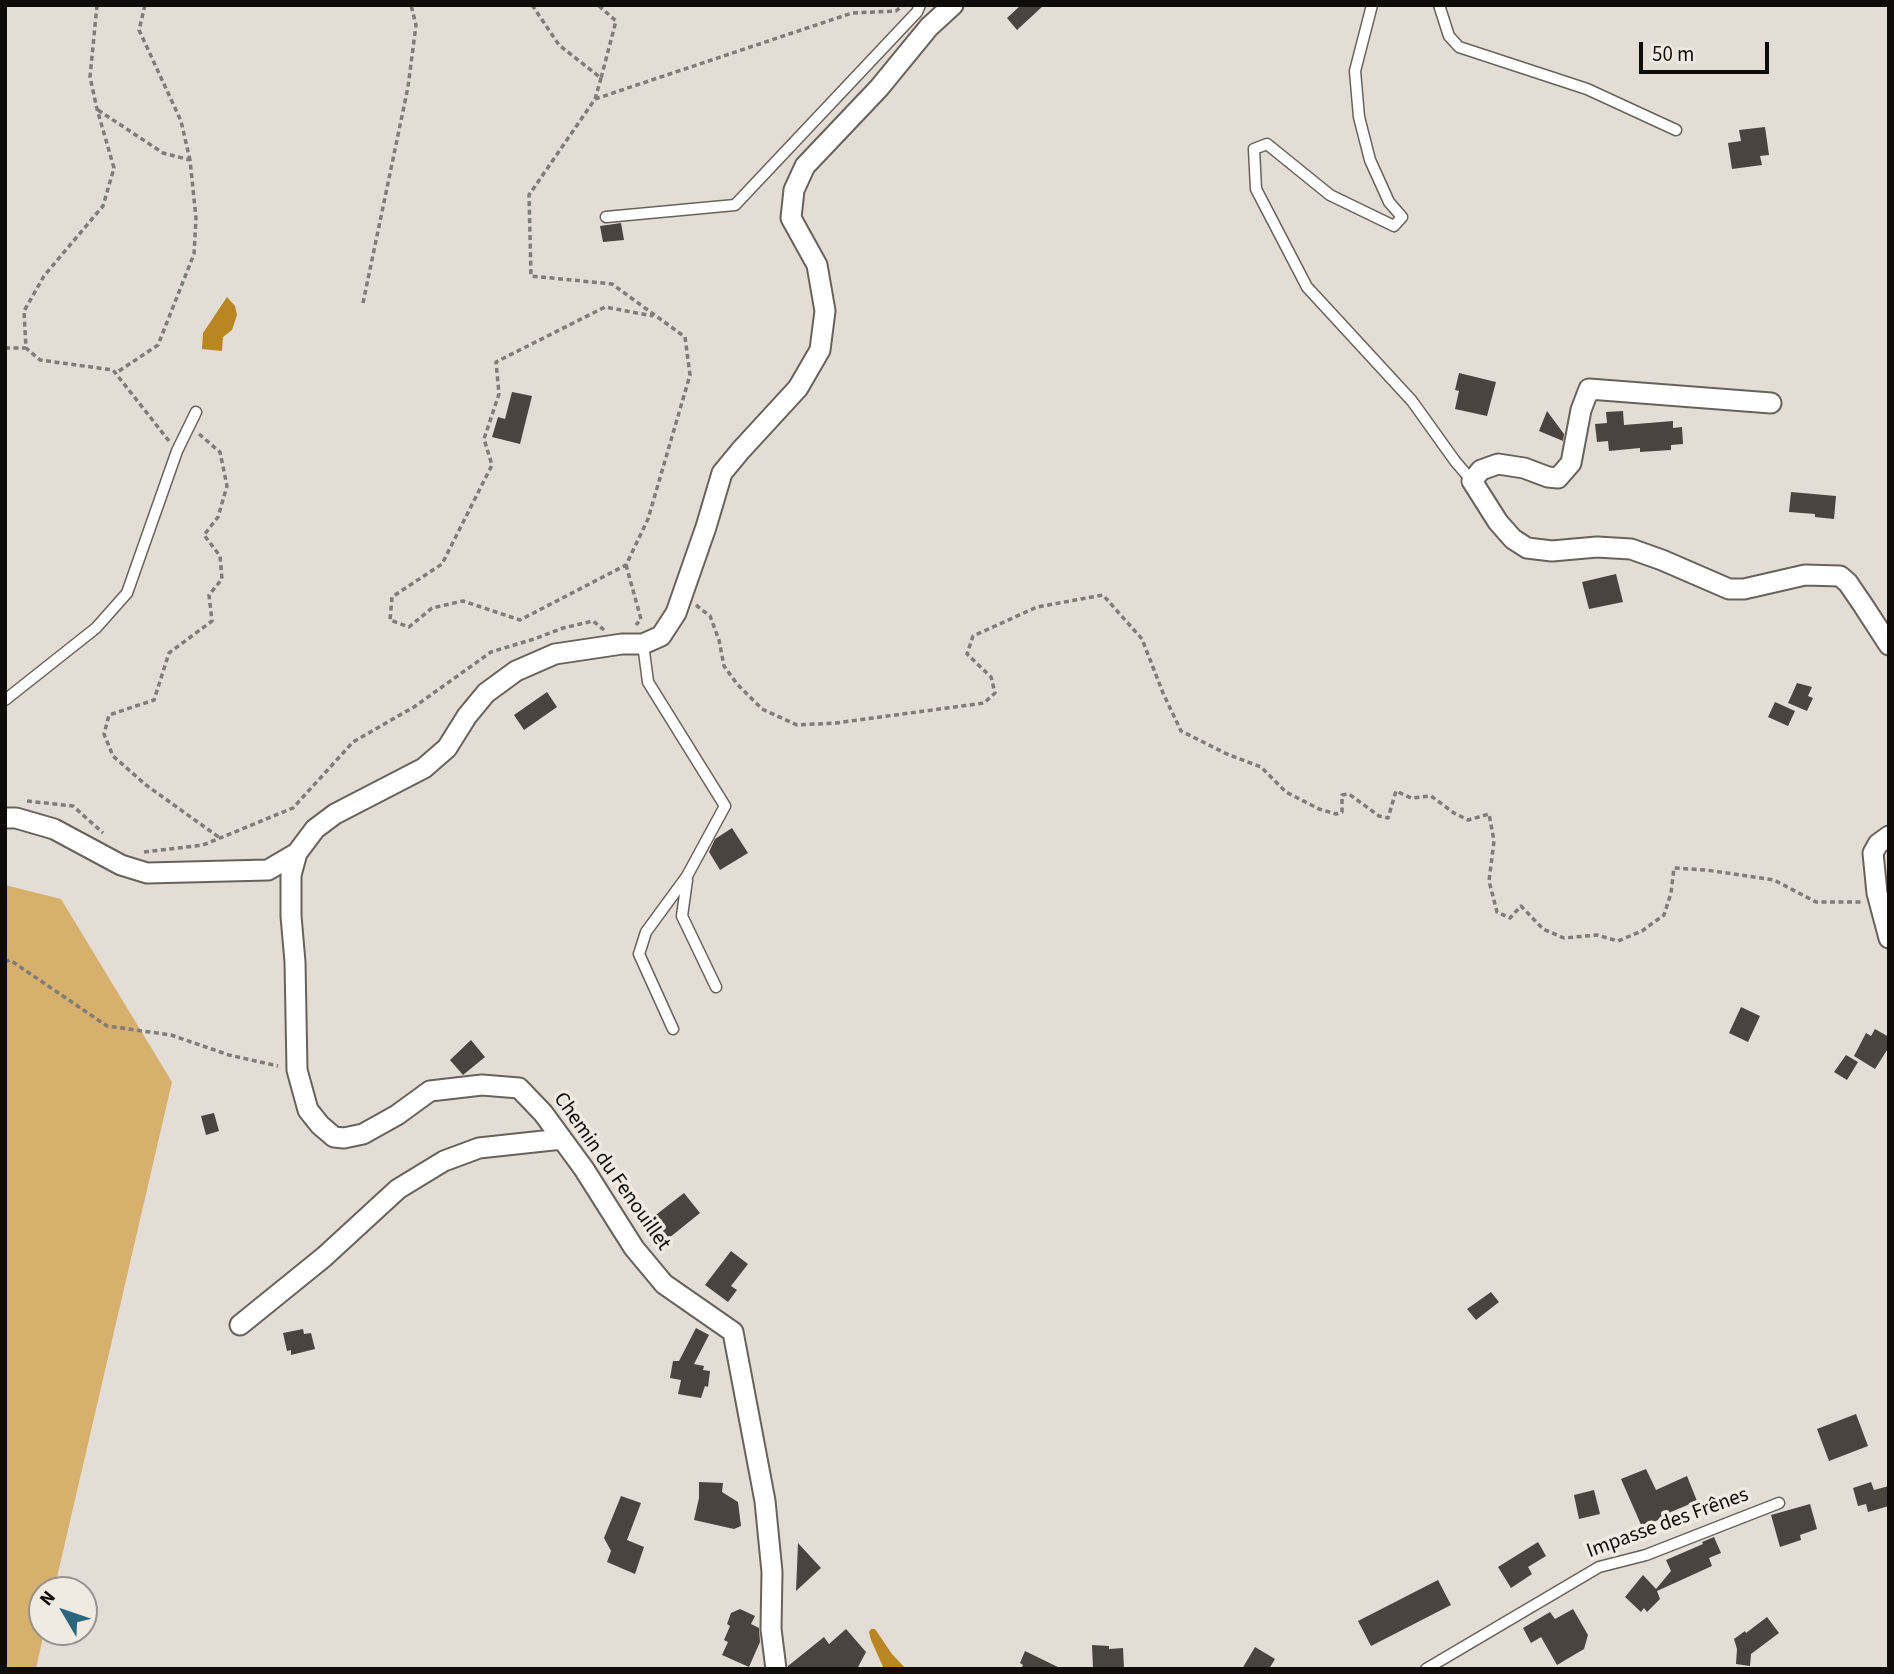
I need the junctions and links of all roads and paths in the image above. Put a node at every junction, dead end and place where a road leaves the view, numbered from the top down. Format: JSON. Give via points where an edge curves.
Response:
{"nodes":[{"id":1,"x":97,"y":5,"type":"edge"},
{"id":2,"x":145,"y":5,"type":"edge"},
{"id":3,"x":411,"y":5,"type":"edge"},
{"id":4,"x":533,"y":5,"type":"edge"},
{"id":5,"x":598,"y":5,"type":"edge"},
{"id":6,"x":903,"y":5,"type":"edge"},
{"id":7,"x":920,"y":5,"type":"edge"},
{"id":8,"x":953,"y":5,"type":"edge"},
{"id":9,"x":1372,"y":5,"type":"edge"},
{"id":10,"x":1439,"y":5,"type":"edge"},
{"id":11,"x":601,"y":78,"type":"junction"},
{"id":12,"x":595,"y":99,"type":"junction"},
{"id":13,"x":97,"y":108,"type":"junction"},
{"id":14,"x":1676,"y":130,"type":"dead end"},
{"id":15,"x":190,"y":160,"type":"junction"},
{"id":16,"x":606,"y":217,"type":"dead end"},
{"id":17,"x":363,"y":303,"type":"dead end"},
{"id":18,"x":653,"y":316,"type":"junction"},
{"id":19,"x":5,"y":348,"type":"edge"},
{"id":20,"x":26,"y":348,"type":"junction"},
{"id":21,"x":116,"y":373,"type":"junction"},
{"id":22,"x":1771,"y":403,"type":"dead end"},
{"id":23,"x":197,"y":412,"type":"dead end"},
{"id":24,"x":190,"y":426,"type":"junction"},
{"id":25,"x":177,"y":451,"type":"junction"},
{"id":26,"x":1472,"y":481,"type":"junction"},
{"id":27,"x":626,"y":565,"type":"junction"},
{"id":28,"x":683,"y":594,"type":"junction"},
{"id":29,"x":622,"y":644,"type":"junction"},
{"id":30,"x":643,"y":645,"type":"junction"},
{"id":31,"x":1889,"y":645,"type":"edge"},
{"id":32,"x":5,"y":700,"type":"edge"},
{"id":33,"x":22,"y":800,"type":"dead end"},
{"id":34,"x":5,"y":818,"type":"edge"},
{"id":35,"x":103,"y":834,"type":"dead end"},
{"id":36,"x":1889,"y":836,"type":"edge"},
{"id":37,"x":220,"y":838,"type":"junction"},
{"id":38,"x":141,"y":852,"type":"dead end"},
{"id":39,"x":297,"y":853,"type":"junction"},
{"id":40,"x":687,"y":876,"type":"junction"},
{"id":41,"x":1880,"y":903,"type":"junction"},
{"id":42,"x":1889,"y":938,"type":"edge"},
{"id":43,"x":5,"y":962,"type":"edge"},
{"id":44,"x":716,"y":986,"type":"dead end"},
{"id":45,"x":673,"y":1029,"type":"dead end"},
{"id":46,"x":298,"y":1070,"type":"junction"},
{"id":47,"x":562,"y":1139,"type":"junction"},
{"id":48,"x":240,"y":1325,"type":"dead end"},
{"id":49,"x":1779,"y":1503,"type":"dead end"},
{"id":50,"x":776,"y":1669,"type":"edge"},
{"id":51,"x":1426,"y":1669,"type":"edge"}],
"edges":[{"from":1,"to":13,"type":"path","via":[[90,76]]},
{"from":2,"to":15,"type":"path","via":[[139,30],[181,121]]},
{"from":3,"to":17,"type":"path","via":[[416,25],[408,87]]},
{"from":4,"to":11,"type":"path","via":[[559,45]]},
{"from":5,"to":11,"type":"path","via":[[617,21]]},
{"from":6,"to":12,"type":"path","via":[[896,11],[852,13]]},
{"from":7,"to":16,"type":"lane","via":[[735,205]]},
{"from":8,"to":28,"type":"street","via":[[805,166],[794,190],[791,218],[817,265],[825,312],[820,350],[798,388],[722,472]]},
{"from":9,"to":26,"type":"lane","via":[[1355,71],[1359,117],[1370,160],[1389,202],[1402,217],[1394,226],[1330,195],[1267,144],[1254,149],[1256,189],[1307,287],[1412,401]]},
{"from":10,"to":14,"type":"lane","via":[[1449,36],[1459,47],[1587,89]]},
{"from":11,"to":12,"type":"path"},
{"from":12,"to":18,"type":"path","via":[[529,195],[531,276],[612,284]]},
{"from":13,"to":15,"type":"path","via":[[163,153]]},
{"from":13,"to":20,"type":"path","via":[[114,168],[111,181],[103,206],[44,276],[24,311]]},
{"from":15,"to":21,"type":"path","via":[[196,218],[194,254],[158,345]]},
{"from":18,"to":27,"type":"path","via":[[685,338],[690,375],[648,519]]},
{"from":18,"to":27,"type":"path","via":[[605,307],[496,362],[499,394],[484,439],[492,465],[442,564],[392,597],[390,620],[409,627],[432,608],[463,601],[520,620]]},
{"from":19,"to":20,"type":"path"},
{"from":20,"to":21,"type":"path","via":[[40,360]]},
{"from":21,"to":25,"type":"path"},
{"from":22,"to":26,"type":"street","via":[[1589,389],[1571,463],[1558,478],[1497,464],[1481,470]]},
{"from":23,"to":24,"type":"lane"},
{"from":24,"to":25,"type":"lane"},
{"from":24,"to":37,"type":"path","via":[[220,452],[227,486],[218,517],[204,535],[220,556],[222,579],[209,596],[212,621],[169,653],[154,700],[108,715],[104,734],[113,756]]},
{"from":25,"to":32,"type":"lane","via":[[127,593],[96,628]]},
{"from":26,"to":31,"type":"street","via":[[1498,522],[1527,548],[1630,549],[1729,589],[1805,575],[1840,576]]},
{"from":27,"to":29,"type":"path","via":[[641,619]]},
{"from":28,"to":30,"type":"street","via":[[661,636]]},
{"from":28,"to":41,"type":"path","via":[[710,616],[724,666],[737,684],[762,709],[797,725],[984,703],[995,693],[992,677],[967,654],[973,636],[1037,607],[1103,595],[1142,639],[1181,731],[1261,767],[1286,792],[1328,812],[1342,812],[1342,795],[1349,794],[1388,818],[1396,791],[1411,798],[1431,796],[1468,820],[1489,814],[1494,841],[1489,881],[1497,912],[1510,918],[1521,906],[1543,929],[1564,938],[1597,935],[1618,940],[1642,931],[1664,915],[1674,868],[1774,880],[1816,902]]},
{"from":29,"to":30,"type":"street"},
{"from":29,"to":37,"type":"path","via":[[593,621],[491,652],[414,707],[353,742],[293,808]]},
{"from":29,"to":39,"type":"street","via":[[555,654],[516,671],[486,693],[447,748],[424,768],[335,814]]},
{"from":30,"to":40,"type":"lane","via":[[648,682],[725,806]]},
{"from":33,"to":35,"type":"path","via":[[73,806]]},
{"from":34,"to":39,"type":"street","via":[[54,830],[147,873],[268,870]]},
{"from":36,"to":41,"type":"street","via":[[1873,853]]},
{"from":37,"to":38,"type":"path","via":[[203,845]]},
{"from":39,"to":46,"type":"street","name":"Chemin du Fenouillet","via":[[291,875],[291,916]]},
{"from":40,"to":44,"type":"lane","via":[[682,916]]},
{"from":40,"to":45,"type":"lane","via":[[646,932],[639,954]]},
{"from":41,"to":42,"type":"street"},
{"from":43,"to":46,"type":"path","via":[[9,960],[107,1026],[171,1035],[229,1055]]},
{"from":46,"to":47,"type":"street","name":"Chemin du Fenouillet","via":[[308,1110],[334,1137],[363,1133],[430,1091],[482,1085],[519,1088]]},
{"from":47,"to":48,"type":"street","via":[[479,1148],[444,1161],[398,1189]]},
{"from":47,"to":50,"type":"street","name":"Chemin du Fenouillet","via":[[634,1248],[664,1284],[733,1332],[765,1501]]},
{"from":49,"to":51,"type":"lane","name":"Impasse des Frênes","via":[[1646,1555],[1599,1567]]}]}
